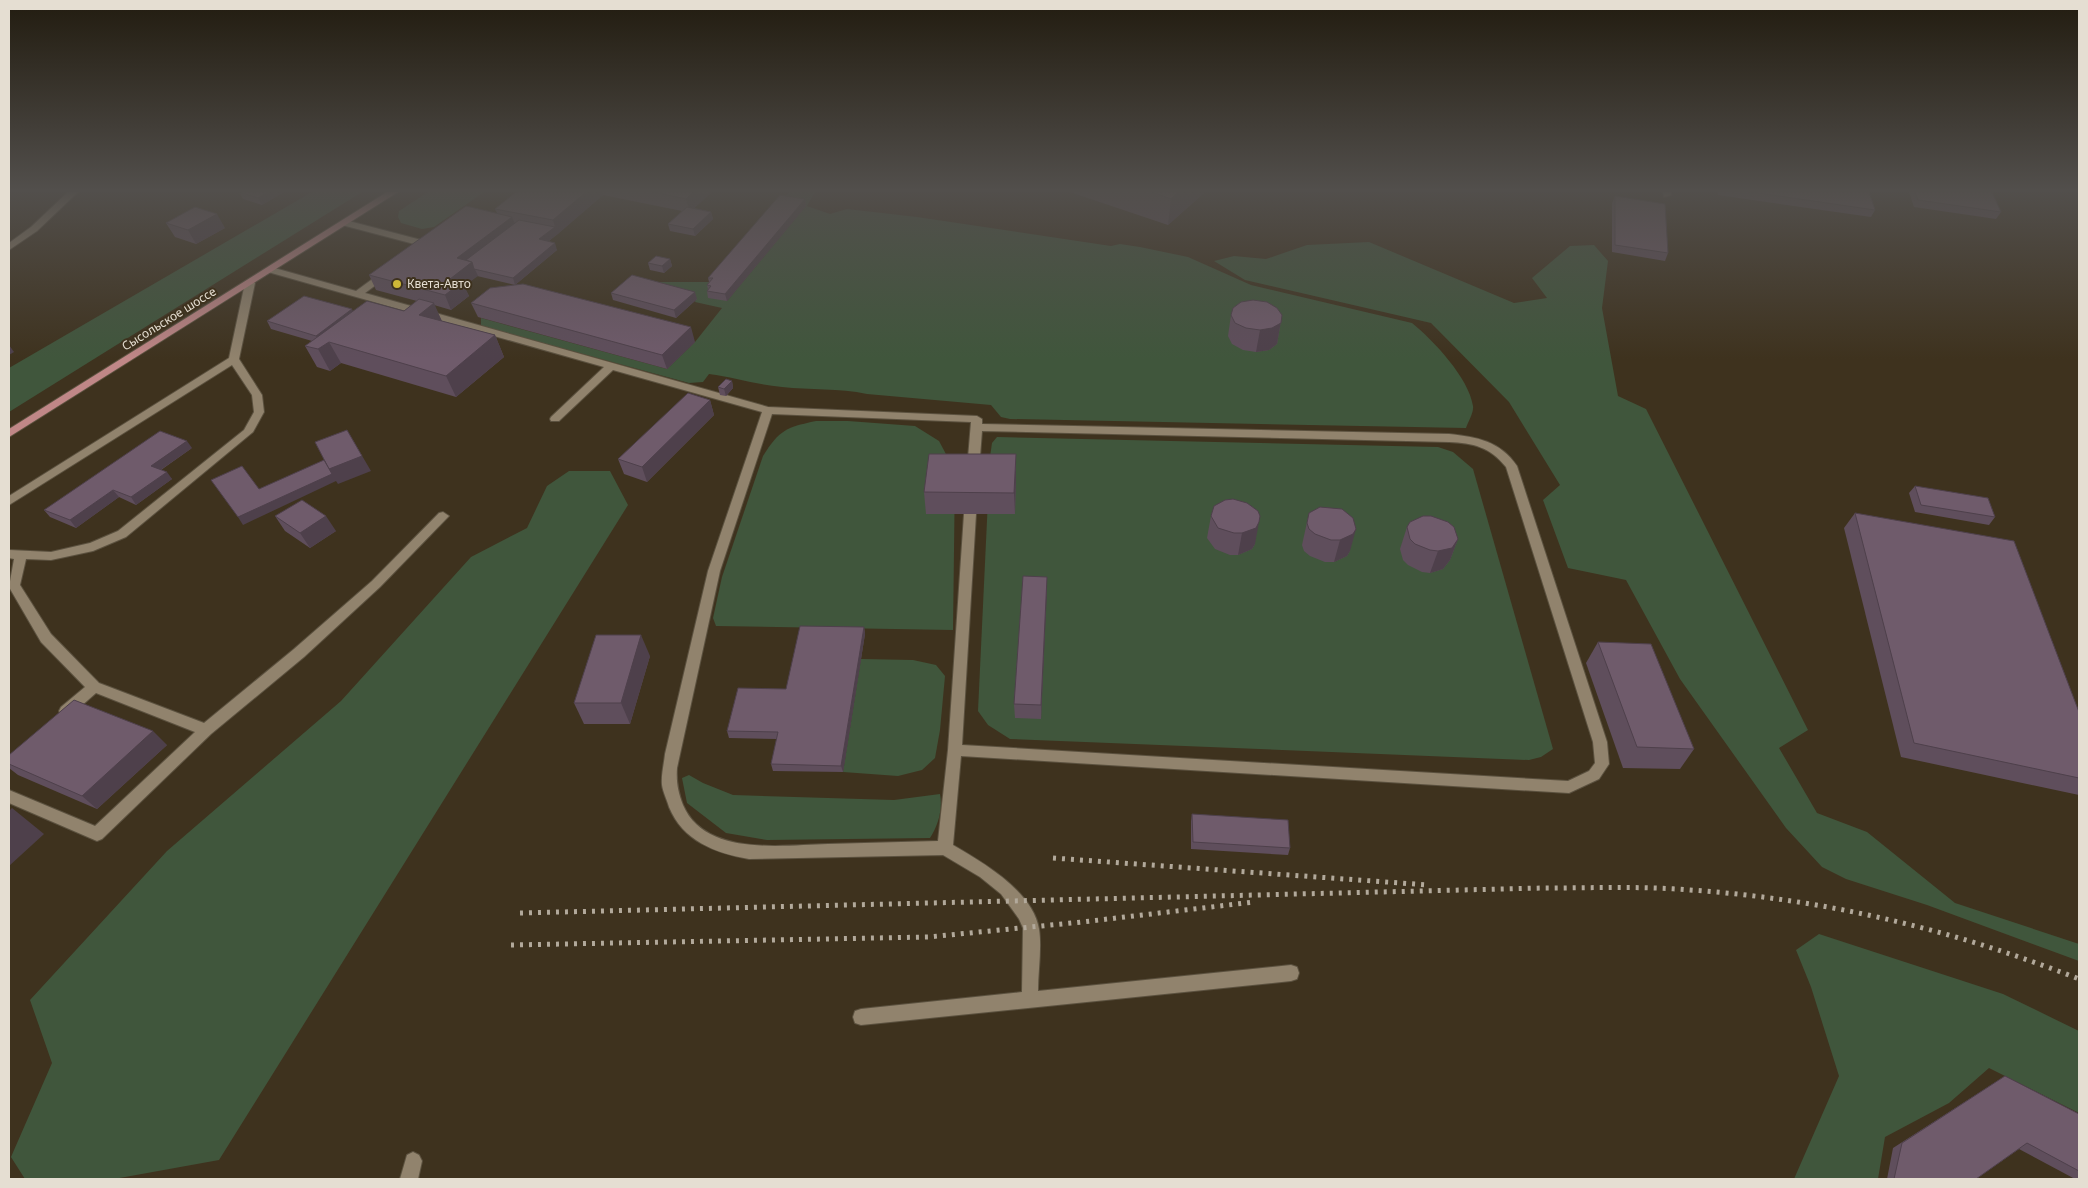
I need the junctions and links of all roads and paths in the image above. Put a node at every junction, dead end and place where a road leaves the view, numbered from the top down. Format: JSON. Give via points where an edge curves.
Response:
{"nodes":[{"id":1,"x":306,"y":247,"type":"edge"},
{"id":2,"x":421,"y":247,"type":"edge"},
{"id":3,"x":410,"y":255,"type":"edge"},
{"id":4,"x":395,"y":266,"type":"edge"},
{"id":5,"x":270,"y":270,"type":"junction"},
{"id":6,"x":250,"y":282,"type":"junction"},
{"id":7,"x":357,"y":295,"type":"junction"},
{"id":8,"x":234,"y":359,"type":"junction"},
{"id":9,"x":611,"y":366,"type":"junction"},
{"id":10,"x":768,"y":410,"type":"junction"},
{"id":11,"x":555,"y":419,"type":"dead end"},
{"id":12,"x":976,"y":427,"type":"junction"},
{"id":13,"x":9,"y":434,"type":"edge"},
{"id":14,"x":973,"y":476,"type":"edge"},
{"id":15,"x":9,"y":501,"type":"edge"},
{"id":16,"x":970,"y":514,"type":"dead end"},
{"id":17,"x":443,"y":516,"type":"dead end"},
{"id":18,"x":15,"y":554,"type":"edge"},
{"id":19,"x":94,"y":687,"type":"junction"},
{"id":20,"x":59,"y":717,"type":"edge"},
{"id":21,"x":206,"y":730,"type":"junction"},
{"id":22,"x":955,"y":750,"type":"junction"},
{"id":23,"x":9,"y":796,"type":"edge"},
{"id":24,"x":946,"y":848,"type":"junction"},
{"id":25,"x":1291,"y":973,"type":"dead end"},
{"id":26,"x":1030,"y":1000,"type":"junction"},
{"id":27,"x":861,"y":1017,"type":"dead end"},
{"id":28,"x":413,"y":1161,"type":"dead end"},
{"id":29,"x":409,"y":1179,"type":"edge"}],
"edges":[{"from":1,"to":5,"type":"main road","name":"Сысольское шоссе"},
{"from":2,"to":3,"type":"street"},
{"from":4,"to":7,"type":"street"},
{"from":5,"to":6,"type":"main road","name":"Сысольское шоссе"},
{"from":5,"to":7,"type":"street"},
{"from":6,"to":8,"type":"street"},
{"from":6,"to":13,"type":"main road","name":"Сысольское шоссе"},
{"from":7,"to":9,"type":"street"},
{"from":8,"to":15,"type":"street"},
{"from":8,"to":18,"type":"street","via":[[257,394],[260,412],[248,432],[122,534],[93,547],[51,556]]},
{"from":9,"to":10,"type":"street"},
{"from":9,"to":11,"type":"street"},
{"from":10,"to":12,"type":"street","via":[[978,419]]},
{"from":10,"to":24,"type":"street","via":[[714,571],[672,754],[669,783],[676,806],[687,825],[706,840],[740,851]]},
{"from":12,"to":14,"type":"street"},
{"from":12,"to":22,"type":"street","via":[[1448,438],[1474,439],[1493,446],[1511,466],[1600,742],[1602,764],[1594,775],[1569,786]]},
{"from":16,"to":22,"type":"street"},
{"from":17,"to":21,"type":"street","via":[[369,591]]},
{"from":18,"to":19,"type":"street","via":[[14,585],[46,638]]},
{"from":19,"to":20,"type":"street"},
{"from":19,"to":21,"type":"street"},
{"from":21,"to":23,"type":"street","via":[[97,834]]},
{"from":22,"to":24,"type":"street"},
{"from":24,"to":26,"type":"street","via":[[1006,889],[1025,914],[1031,928]]},
{"from":25,"to":26,"type":"street"},
{"from":26,"to":27,"type":"street"},
{"from":28,"to":29,"type":"street"}]}
